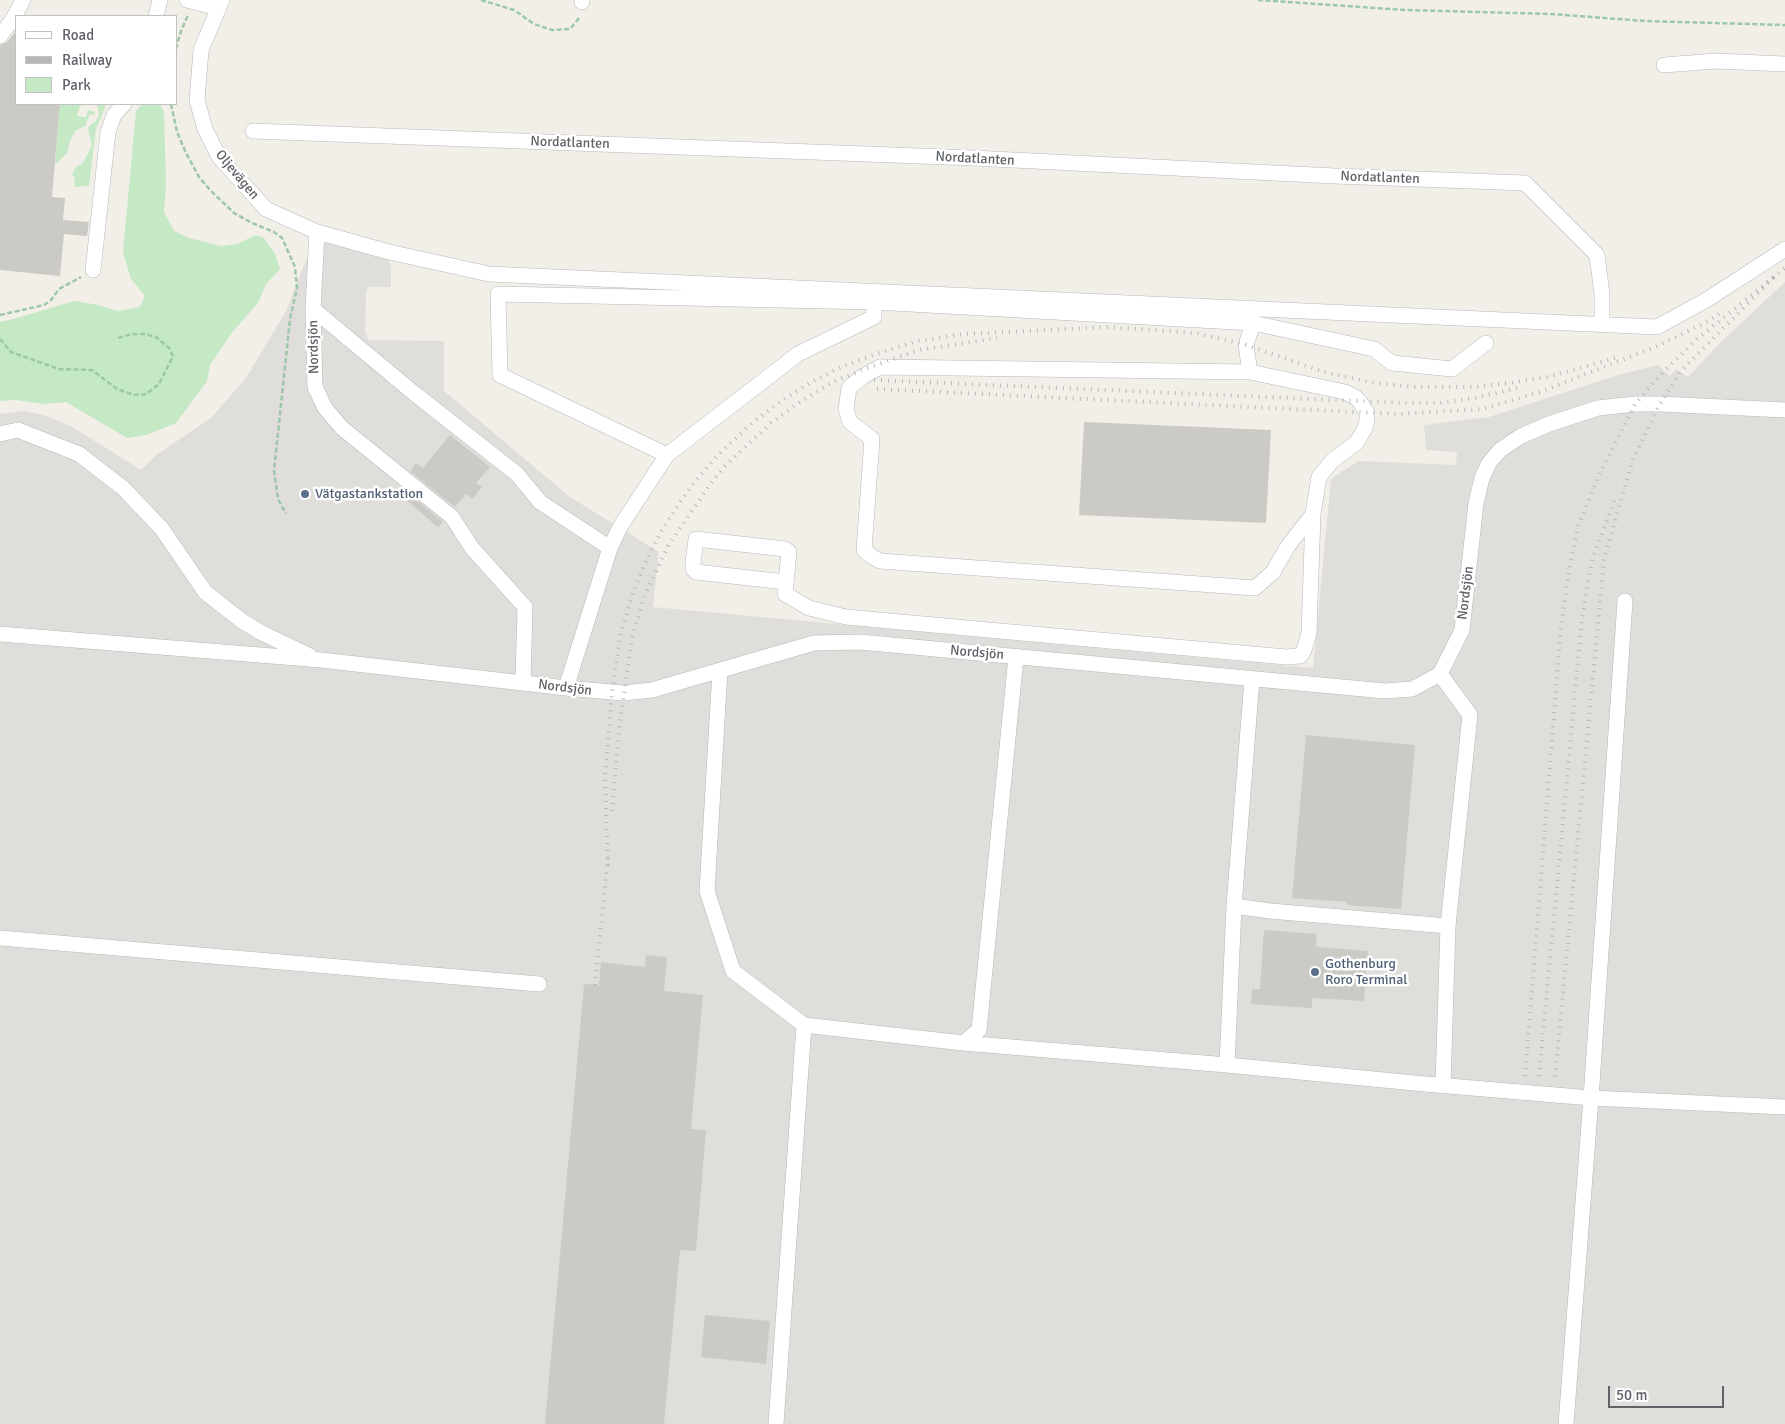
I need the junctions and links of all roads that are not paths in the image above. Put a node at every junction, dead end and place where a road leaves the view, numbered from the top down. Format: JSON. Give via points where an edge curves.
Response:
{"nodes":[{"id":1,"x":23,"y":0,"type":"edge"},
{"id":2,"x":160,"y":0,"type":"edge"},
{"id":3,"x":190,"y":0,"type":"edge"},
{"id":4,"x":220,"y":4,"type":"edge"},
{"id":5,"x":15,"y":15,"type":"edge"},
{"id":6,"x":15,"y":15,"type":"edge"},
{"id":7,"x":156,"y":15,"type":"edge"},
{"id":8,"x":0,"y":36,"type":"edge"},
{"id":9,"x":1785,"y":64,"type":"edge"},
{"id":10,"x":1664,"y":65,"type":"dead end"},
{"id":11,"x":123,"y":105,"type":"edge"},
{"id":12,"x":253,"y":131,"type":"dead end"},
{"id":13,"x":317,"y":232,"type":"junction"},
{"id":14,"x":1785,"y":249,"type":"edge"},
{"id":15,"x":93,"y":270,"type":"road end"},
{"id":16,"x":874,"y":302,"type":"junction"},
{"id":17,"x":313,"y":308,"type":"junction"},
{"id":18,"x":1253,"y":323,"type":"junction"},
{"id":19,"x":1602,"y":325,"type":"junction"},
{"id":20,"x":1486,"y":343,"type":"dead end"},
{"id":21,"x":1250,"y":372,"type":"junction"},
{"id":22,"x":1785,"y":410,"type":"edge"},
{"id":23,"x":0,"y":434,"type":"edge"},
{"id":24,"x":667,"y":455,"type":"junction"},
{"id":25,"x":1313,"y":514,"type":"junction"},
{"id":26,"x":610,"y":548,"type":"junction"},
{"id":27,"x":786,"y":582,"type":"junction"},
{"id":28,"x":1625,"y":601,"type":"dead end"},
{"id":29,"x":0,"y":634,"type":"edge"},
{"id":30,"x":1016,"y":656,"type":"junction"},
{"id":31,"x":321,"y":660,"type":"junction"},
{"id":32,"x":720,"y":670,"type":"junction"},
{"id":33,"x":1440,"y":674,"type":"junction"},
{"id":34,"x":1252,"y":679,"type":"junction"},
{"id":35,"x":523,"y":683,"type":"junction"},
{"id":36,"x":566,"y":688,"type":"junction"},
{"id":37,"x":1234,"y":906,"type":"junction"},
{"id":38,"x":1448,"y":926,"type":"junction"},
{"id":39,"x":0,"y":938,"type":"edge"},
{"id":40,"x":539,"y":984,"type":"dead end"},
{"id":41,"x":804,"y":1025,"type":"junction"},
{"id":42,"x":979,"y":1030,"type":"junction"},
{"id":43,"x":963,"y":1043,"type":"junction"},
{"id":44,"x":990,"y":1046,"type":"junction"},
{"id":45,"x":1227,"y":1065,"type":"junction"},
{"id":46,"x":1443,"y":1086,"type":"junction"},
{"id":47,"x":1591,"y":1098,"type":"junction"},
{"id":48,"x":1785,"y":1107,"type":"edge"},
{"id":49,"x":776,"y":1424,"type":"edge"},
{"id":50,"x":1566,"y":1424,"type":"edge"}],
"edges":[{"from":1,"to":5,"type":"street"},
{"from":2,"to":7,"type":"street"},
{"from":3,"to":4,"type":"street"},
{"from":4,"to":13,"type":"street","name":"Oljevägen","via":[[201,50],[197,100],[206,130],[219,157],[266,209]]},
{"from":6,"to":8,"type":"street"},
{"from":9,"to":10,"type":"street","via":[[1716,61]]},
{"from":11,"to":15,"type":"street","via":[[114,115],[108,132]]},
{"from":12,"to":19,"type":"street","name":"Nordatlanten","via":[[1525,183],[1597,255]]},
{"from":13,"to":17,"type":"street","name":"Nordsjön"},
{"from":13,"to":19,"type":"street","name":"Oljevägen","via":[[489,274]]},
{"from":14,"to":19,"type":"street","via":[[1708,299],[1656,327]]},
{"from":16,"to":18,"type":"street"},
{"from":16,"to":24,"type":"street","via":[[874,317],[798,354]]},
{"from":16,"to":24,"type":"street","via":[[498,294],[500,375]]},
{"from":17,"to":26,"type":"street","via":[[517,474],[540,502]]},
{"from":17,"to":35,"type":"street","name":"Nordsjön","via":[[315,387],[325,408],[342,428],[452,517],[472,548],[525,607]]},
{"from":18,"to":20,"type":"street","via":[[1374,349],[1392,363],[1452,369]]},
{"from":18,"to":21,"type":"street","via":[[1246,345]]},
{"from":21,"to":25,"type":"street","via":[[1345,392],[1355,397],[1367,413],[1365,428],[1356,442],[1332,461],[1319,478]]},
{"from":21,"to":25,"type":"street","via":[[880,368],[849,388],[846,410],[850,422],[872,439],[864,550],[880,561],[1255,588],[1273,572]]},
{"from":22,"to":33,"type":"street","name":"Nordsjön","via":[[1660,404],[1598,408],[1521,436],[1500,450],[1482,478],[1476,503],[1462,630]]},
{"from":23,"to":31,"type":"street","via":[[18,430],[79,454],[124,488],[162,529],[205,592],[260,632]]},
{"from":24,"to":26,"type":"street"},
{"from":25,"to":27,"type":"street","via":[[1309,633],[1300,656],[846,617],[809,608],[785,594]]},
{"from":26,"to":36,"type":"street"},
{"from":27,"to":27,"type":"street","via":[[696,572],[693,569],[696,539],[785,549],[789,552]]},
{"from":28,"to":47,"type":"street"},
{"from":29,"to":31,"type":"street"},
{"from":30,"to":32,"type":"street","name":"Nordsjön","via":[[860,642],[814,643]]},
{"from":30,"to":34,"type":"street","name":"Nordsjön"},
{"from":30,"to":42,"type":"street"},
{"from":31,"to":35,"type":"street"},
{"from":32,"to":36,"type":"street","name":"Nordsjön","via":[[652,690],[623,693]]},
{"from":32,"to":41,"type":"street","via":[[706,891],[733,971]]},
{"from":33,"to":34,"type":"street","name":"Nordsjön","via":[[1412,689],[1385,691]]},
{"from":33,"to":38,"type":"street","via":[[1470,715]]},
{"from":34,"to":37,"type":"street"},
{"from":35,"to":36,"type":"street","name":"Nordsjön"},
{"from":37,"to":38,"type":"street"},
{"from":37,"to":45,"type":"street"},
{"from":38,"to":46,"type":"street"},
{"from":39,"to":40,"type":"street"},
{"from":41,"to":43,"type":"street"},
{"from":41,"to":49,"type":"street"},
{"from":42,"to":43,"type":"street"},
{"from":42,"to":44,"type":"street"},
{"from":43,"to":44,"type":"street"},
{"from":44,"to":45,"type":"street"},
{"from":45,"to":46,"type":"street"},
{"from":46,"to":47,"type":"street"},
{"from":47,"to":48,"type":"street"},
{"from":47,"to":50,"type":"street"}]}
